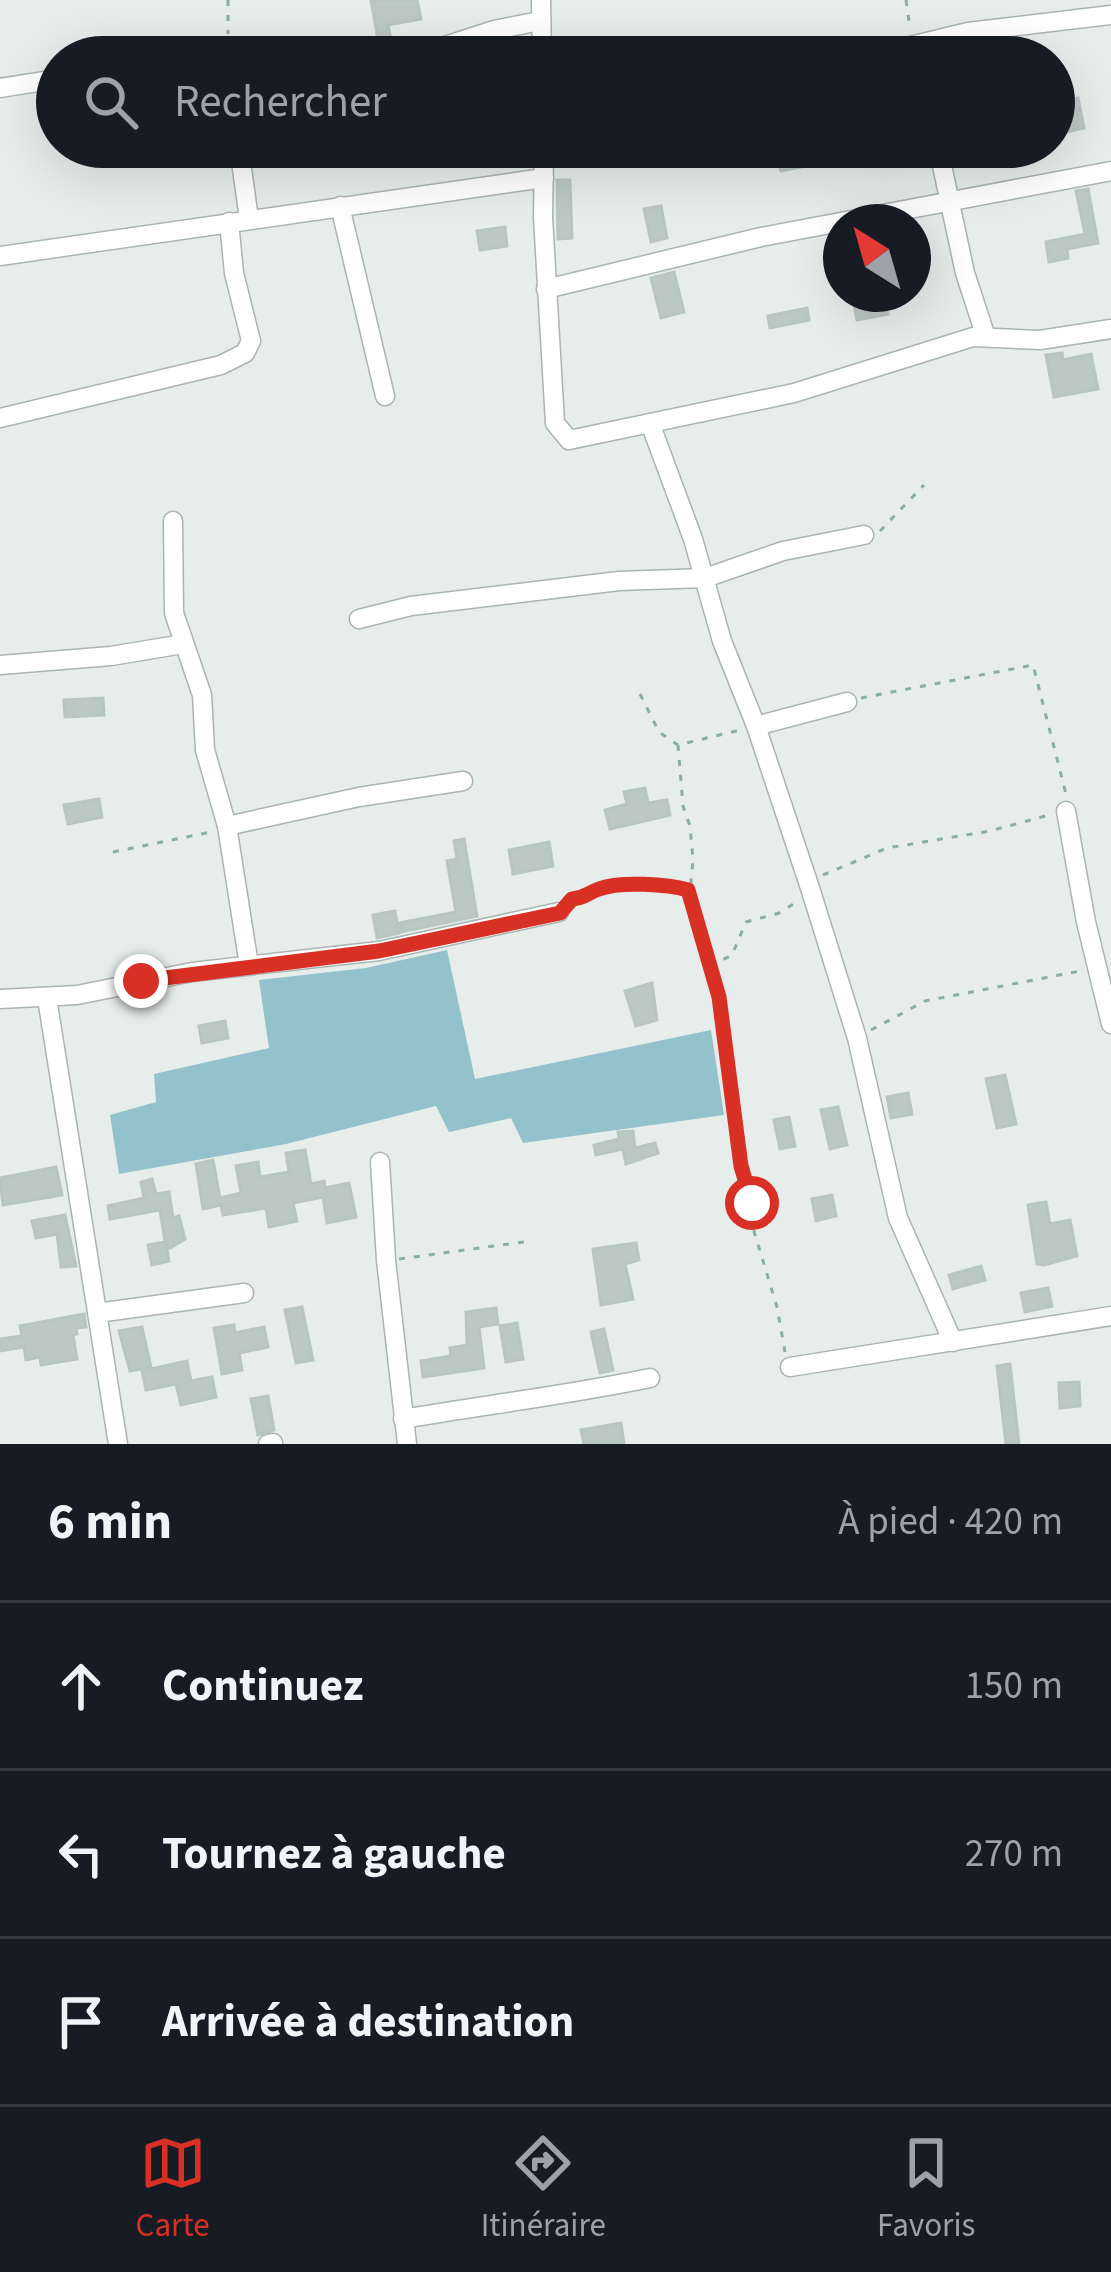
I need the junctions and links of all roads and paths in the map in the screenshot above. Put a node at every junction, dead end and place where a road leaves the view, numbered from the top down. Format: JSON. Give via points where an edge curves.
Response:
{"nodes":[{"id":1,"x":228,"y":0,"type":"edge"},
{"id":2,"x":541,"y":0,"type":"edge"},
{"id":3,"x":906,"y":0,"type":"edge"},
{"id":4,"x":1111,"y":15,"type":"edge"},
{"id":5,"x":540,"y":21,"type":"junction"},
{"id":6,"x":227,"y":36,"type":"edge"},
{"id":7,"x":476,"y":36,"type":"edge"},
{"id":8,"x":541,"y":36,"type":"edge"},
{"id":9,"x":911,"y":36,"type":"edge"},
{"id":10,"x":957,"y":36,"type":"edge"},
{"id":11,"x":36,"y":82,"type":"edge"},
{"id":12,"x":0,"y":88,"type":"edge"},
{"id":13,"x":242,"y":168,"type":"edge"},
{"id":14,"x":544,"y":168,"type":"edge"},
{"id":15,"x":943,"y":168,"type":"edge"},
{"id":16,"x":1111,"y":171,"type":"edge"},
{"id":17,"x":544,"y":178,"type":"junction"},
{"id":18,"x":951,"y":203,"type":"junction"},
{"id":19,"x":340,"y":206,"type":"junction"},
{"id":20,"x":249,"y":218,"type":"junction"},
{"id":21,"x":229,"y":222,"type":"junction"},
{"id":22,"x":0,"y":256,"type":"edge"},
{"id":23,"x":546,"y":289,"type":"junction"},
{"id":24,"x":1111,"y":329,"type":"edge"},
{"id":25,"x":986,"y":337,"type":"junction"},
{"id":26,"x":385,"y":396,"type":"dead end"},
{"id":27,"x":0,"y":418,"type":"edge"},
{"id":28,"x":650,"y":424,"type":"junction"},
{"id":29,"x":924,"y":485,"type":"dead end"},
{"id":30,"x":173,"y":521,"type":"dead end"},
{"id":31,"x":864,"y":535,"type":"joint"},
{"id":32,"x":705,"y":578,"type":"junction"},
{"id":33,"x":359,"y":620,"type":"dead end"},
{"id":34,"x":183,"y":644,"type":"junction"},
{"id":35,"x":0,"y":665,"type":"edge"},
{"id":36,"x":640,"y":694,"type":"dead end"},
{"id":37,"x":848,"y":702,"type":"joint"},
{"id":38,"x":756,"y":727,"type":"junction"},
{"id":39,"x":678,"y":745,"type":"junction"},
{"id":40,"x":463,"y":781,"type":"dead end"},
{"id":41,"x":1066,"y":811,"type":"junction"},
{"id":42,"x":227,"y":826,"type":"junction"},
{"id":43,"x":113,"y":852,"type":"dead end"},
{"id":44,"x":810,"y":888,"type":"junction"},
{"id":45,"x":688,"y":890,"type":"junction"},
{"id":46,"x":560,"y":913,"type":"joint"},
{"id":47,"x":249,"y":965,"type":"junction"},
{"id":48,"x":710,"y":966,"type":"junction"},
{"id":49,"x":1099,"y":970,"type":"junction"},
{"id":50,"x":47,"y":998,"type":"junction"},
{"id":51,"x":0,"y":999,"type":"edge"},
{"id":52,"x":1111,"y":1024,"type":"edge"},
{"id":53,"x":857,"y":1038,"type":"junction"},
{"id":54,"x":380,"y":1162,"type":"dead end"},
{"id":55,"x":531,"y":1241,"type":"dead end"},
{"id":56,"x":386,"y":1261,"type":"junction"},
{"id":57,"x":244,"y":1293,"type":"dead end"},
{"id":58,"x":97,"y":1313,"type":"junction"},
{"id":59,"x":1111,"y":1316,"type":"edge"},
{"id":60,"x":953,"y":1342,"type":"junction"},
{"id":61,"x":790,"y":1367,"type":"joint"},
{"id":62,"x":650,"y":1378,"type":"dead end"},
{"id":63,"x":403,"y":1419,"type":"junction"},
{"id":64,"x":118,"y":1444,"type":"edge"},
{"id":65,"x":407,"y":1444,"type":"edge"}],
"edges":[{"from":1,"to":6,"type":"path"},
{"from":2,"to":5,"type":"street"},
{"from":3,"to":9,"type":"path"},
{"from":4,"to":10,"type":"street"},
{"from":5,"to":7,"type":"street"},
{"from":5,"to":8,"type":"street"},
{"from":11,"to":12,"type":"street"},
{"from":13,"to":20,"type":"street"},
{"from":14,"to":17,"type":"street"},
{"from":15,"to":18,"type":"street"},
{"from":16,"to":18,"type":"street"},
{"from":17,"to":19,"type":"street"},
{"from":17,"to":23,"type":"street"},
{"from":18,"to":23,"type":"street","via":[[761,237]]},
{"from":18,"to":25,"type":"street"},
{"from":19,"to":20,"type":"street"},
{"from":19,"to":26,"type":"street"},
{"from":20,"to":21,"type":"street"},
{"from":21,"to":22,"type":"street"},
{"from":21,"to":27,"type":"street","via":[[250,341],[245,353]]},
{"from":23,"to":28,"type":"street","via":[[557,430],[569,440]]},
{"from":24,"to":25,"type":"street","via":[[1040,340]]},
{"from":25,"to":28,"type":"street","via":[[937,345],[794,393]]},
{"from":28,"to":32,"type":"street"},
{"from":29,"to":31,"type":"path","via":[[882,529]]},
{"from":30,"to":34,"type":"street","via":[[171,597]]},
{"from":31,"to":32,"type":"street"},
{"from":32,"to":33,"type":"street","via":[[619,580]]},
{"from":32,"to":38,"type":"street"},
{"from":34,"to":35,"type":"street"},
{"from":34,"to":42,"type":"street","via":[[202,695],[205,750]]},
{"from":36,"to":39,"type":"path","via":[[659,732]]},
{"from":37,"to":38,"type":"street"},
{"from":37,"to":41,"type":"path","via":[[1033,665]]},
{"from":38,"to":39,"type":"path"},
{"from":38,"to":44,"type":"street"},
{"from":39,"to":45,"type":"path","via":[[693,860]]},
{"from":40,"to":42,"type":"street"},
{"from":41,"to":44,"type":"path","via":[[887,848],[827,870]]},
{"from":41,"to":49,"type":"street"},
{"from":42,"to":43,"type":"path"},
{"from":42,"to":47,"type":"street"},
{"from":44,"to":48,"type":"path","via":[[779,913],[746,922],[731,955]]},
{"from":44,"to":53,"type":"street"},
{"from":45,"to":46,"type":"path","via":[[599,889]]},
{"from":45,"to":48,"type":"path"},
{"from":46,"to":47,"type":"street","via":[[379,951]]},
{"from":47,"to":50,"type":"street"},
{"from":48,"to":61,"type":"path","via":[[750,1218]]},
{"from":49,"to":52,"type":"street"},
{"from":49,"to":53,"type":"path","via":[[925,1001]]},
{"from":50,"to":51,"type":"street"},
{"from":50,"to":58,"type":"street"},
{"from":53,"to":60,"type":"street","via":[[898,1218]]},
{"from":54,"to":56,"type":"street"},
{"from":55,"to":56,"type":"path"},
{"from":56,"to":63,"type":"street"},
{"from":57,"to":58,"type":"street"},
{"from":58,"to":64,"type":"street"},
{"from":59,"to":60,"type":"street"},
{"from":60,"to":61,"type":"street"},
{"from":62,"to":63,"type":"street"},
{"from":63,"to":65,"type":"street"}]}
